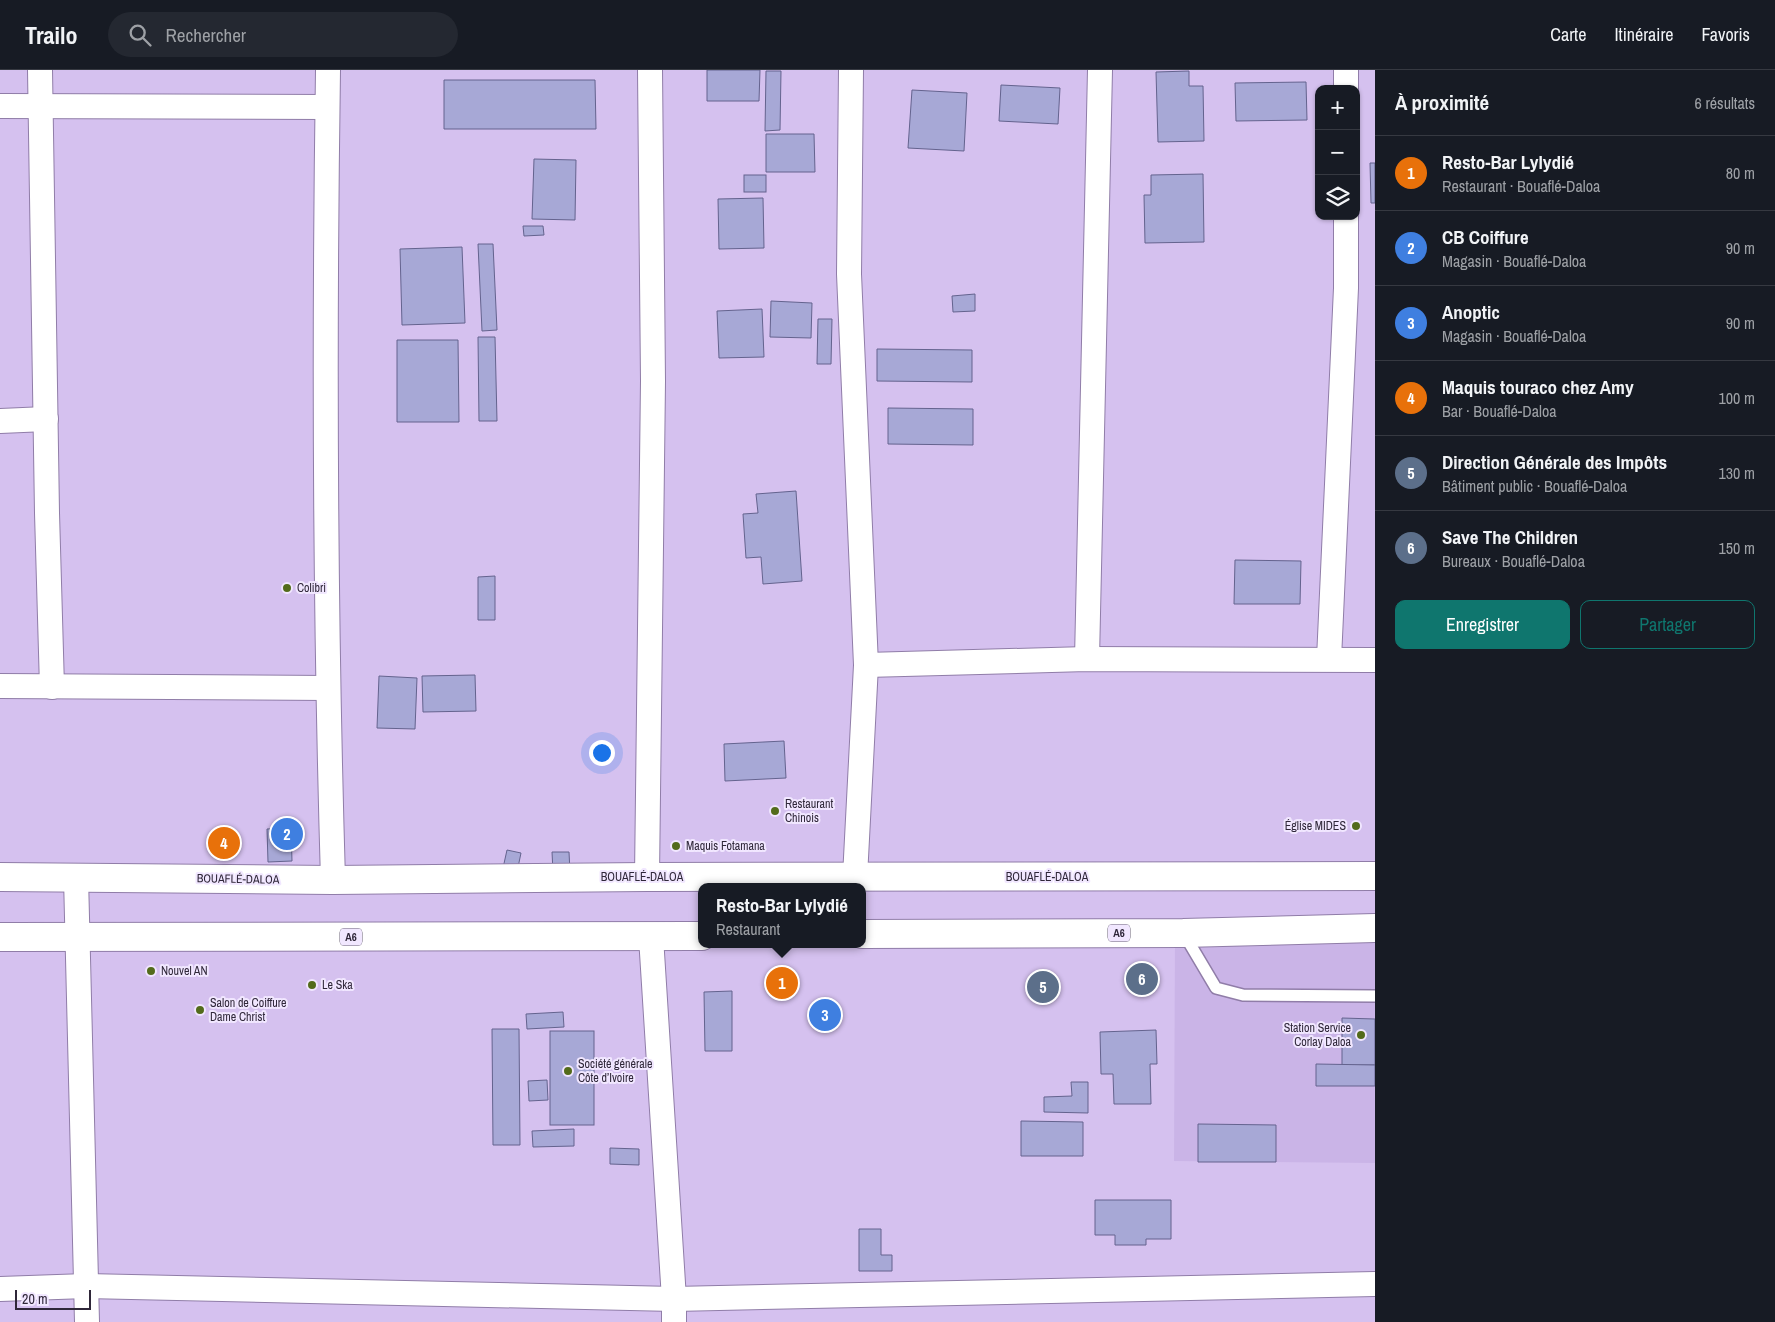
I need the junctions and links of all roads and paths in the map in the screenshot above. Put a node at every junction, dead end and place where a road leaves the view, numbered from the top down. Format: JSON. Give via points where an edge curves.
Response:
{"nodes":[{"id":1,"x":40,"y":70,"type":"edge"},
{"id":2,"x":328,"y":70,"type":"edge"},
{"id":3,"x":650,"y":70,"type":"edge"},
{"id":4,"x":851,"y":70,"type":"edge"},
{"id":5,"x":1100,"y":70,"type":"edge"},
{"id":6,"x":1346,"y":70,"type":"edge"},
{"id":7,"x":1346,"y":85,"type":"edge"},
{"id":8,"x":40,"y":105,"type":"junction"},
{"id":9,"x":0,"y":106,"type":"edge"},
{"id":10,"x":327,"y":107,"type":"junction"},
{"id":11,"x":1346,"y":220,"type":"edge"},
{"id":12,"x":46,"y":419,"type":"junction"},
{"id":13,"x":0,"y":421,"type":"edge"},
{"id":14,"x":1087,"y":659,"type":"junction"},
{"id":15,"x":1329,"y":659,"type":"junction"},
{"id":16,"x":1375,"y":660,"type":"edge"},
{"id":17,"x":866,"y":665,"type":"junction"},
{"id":18,"x":0,"y":686,"type":"edge"},
{"id":19,"x":52,"y":687,"type":"junction"},
{"id":20,"x":328,"y":688,"type":"junction"},
{"id":21,"x":647,"y":876,"type":"junction"},
{"id":22,"x":1375,"y":876,"type":"edge"},
{"id":23,"x":0,"y":877,"type":"edge"},
{"id":24,"x":76,"y":877,"type":"junction"},
{"id":25,"x":855,"y":877,"type":"junction"},
{"id":26,"x":333,"y":880,"type":"junction"},
{"id":27,"x":1375,"y":928,"type":"edge"},
{"id":28,"x":1184,"y":932,"type":"junction"},
{"id":29,"x":866,"y":934,"type":"edge"},
{"id":30,"x":698,"y":936,"type":"edge"},
{"id":31,"x":0,"y":937,"type":"edge"},
{"id":32,"x":651,"y":937,"type":"junction"},
{"id":33,"x":79,"y":938,"type":"junction"},
{"id":34,"x":1375,"y":996,"type":"edge"},
{"id":35,"x":1375,"y":1284,"type":"edge"},
{"id":36,"x":86,"y":1286,"type":"junction"},
{"id":37,"x":0,"y":1289,"type":"edge"},
{"id":38,"x":674,"y":1299,"type":"junction"},
{"id":39,"x":87,"y":1322,"type":"edge"},
{"id":40,"x":674,"y":1322,"type":"edge"}],
"edges":[{"from":1,"to":8,"type":"street"},
{"from":2,"to":10,"type":"street"},
{"from":3,"to":21,"type":"street","via":[[653,391]]},
{"from":4,"to":17,"type":"street","via":[[849,274]]},
{"from":5,"to":14,"type":"street"},
{"from":6,"to":7,"type":"street"},
{"from":8,"to":9,"type":"street"},
{"from":8,"to":10,"type":"street"},
{"from":8,"to":12,"type":"street"},
{"from":10,"to":20,"type":"street"},
{"from":11,"to":15,"type":"street","via":[[1346,298]]},
{"from":12,"to":13,"type":"street"},
{"from":12,"to":19,"type":"street"},
{"from":14,"to":15,"type":"street"},
{"from":14,"to":17,"type":"street"},
{"from":15,"to":16,"type":"street"},
{"from":17,"to":25,"type":"street"},
{"from":18,"to":19,"type":"street"},
{"from":19,"to":20,"type":"street"},
{"from":20,"to":26,"type":"street"},
{"from":21,"to":25,"type":"highway","name":"BOUAFLÉ-DALOA"},
{"from":21,"to":26,"type":"highway","name":"BOUAFLÉ-DALOA"},
{"from":22,"to":25,"type":"highway","name":"BOUAFLÉ-DALOA"},
{"from":23,"to":24,"type":"highway","name":"BOUAFLÉ-DALOA"},
{"from":24,"to":26,"type":"highway","name":"BOUAFLÉ-DALOA"},
{"from":24,"to":33,"type":"street"},
{"from":27,"to":28,"type":"highway","number":"A6"},
{"from":28,"to":29,"type":"highway","number":"A6"},
{"from":28,"to":34,"type":"lane","via":[[1216,988],[1243,995]]},
{"from":30,"to":32,"type":"highway","number":"A6"},
{"from":31,"to":33,"type":"highway","number":"A6"},
{"from":32,"to":33,"type":"highway","number":"A6"},
{"from":32,"to":38,"type":"street"},
{"from":33,"to":36,"type":"street"},
{"from":35,"to":38,"type":"street"},
{"from":36,"to":37,"type":"street"},
{"from":36,"to":38,"type":"street"},
{"from":36,"to":39,"type":"street"},
{"from":38,"to":40,"type":"street"}]}
